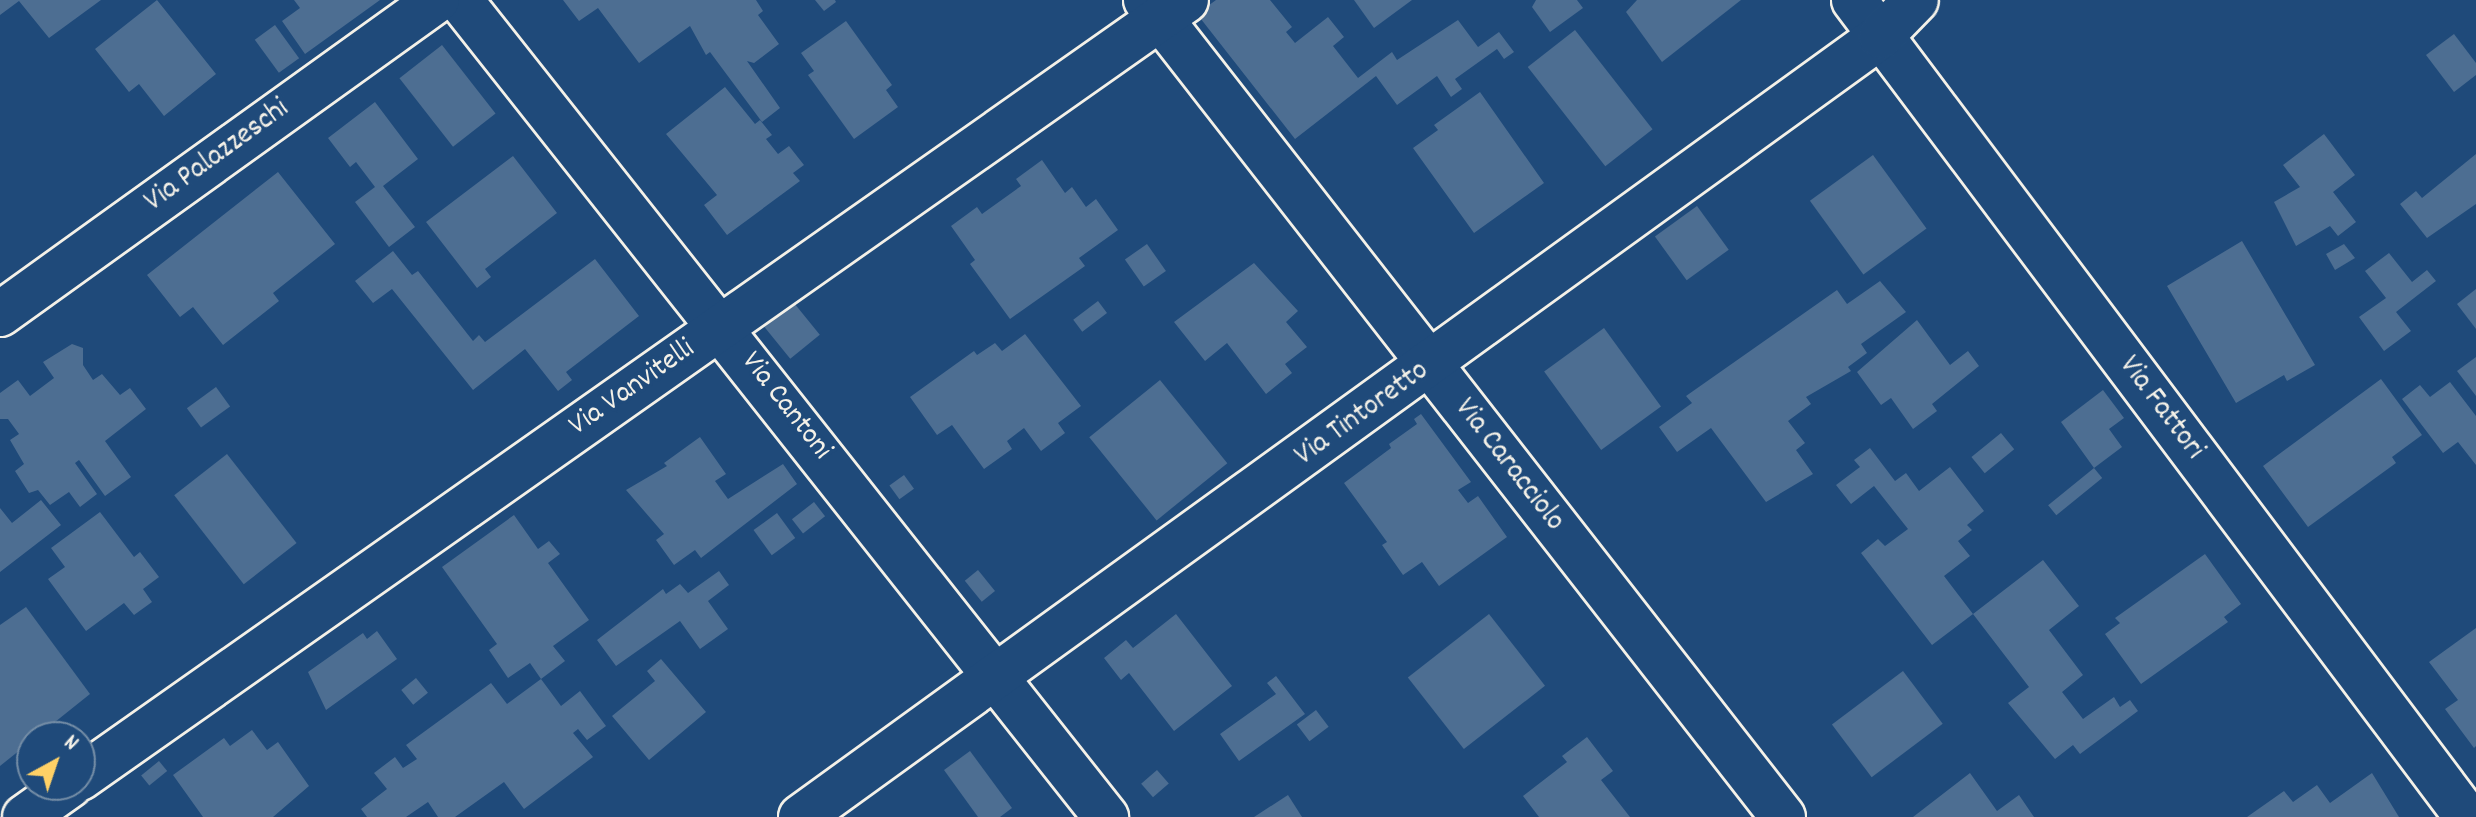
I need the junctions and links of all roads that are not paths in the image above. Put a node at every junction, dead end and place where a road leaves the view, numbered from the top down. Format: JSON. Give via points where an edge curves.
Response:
{"nodes":[{"id":1,"x":437,"y":0,"type":"edge"},
{"id":2,"x":460,"y":0,"type":"edge"},
{"id":3,"x":1854,"y":0,"type":"edge"},
{"id":4,"x":1916,"y":0,"type":"edge"},
{"id":5,"x":1164,"y":6,"type":"edge"},
{"id":6,"x":1881,"y":36,"type":"junction"},
{"id":7,"x":0,"y":314,"type":"edge"},
{"id":8,"x":722,"y":326,"type":"junction"},
{"id":9,"x":1430,"y":367,"type":"junction"},
{"id":10,"x":996,"y":679,"type":"junction"},
{"id":11,"x":96,"y":767,"type":"edge"},
{"id":12,"x":48,"y":801,"type":"edge"},
{"id":13,"x":25,"y":817,"type":"edge"},
{"id":14,"x":801,"y":817,"type":"edge"},
{"id":15,"x":1106,"y":817,"type":"edge"},
{"id":16,"x":1783,"y":817,"type":"edge"},
{"id":17,"x":2467,"y":817,"type":"edge"}],
"edges":[{"from":1,"to":7,"type":"street","name":"Via Palazzeschi"},
{"from":2,"to":8,"type":"street","name":"Via Cantoni"},
{"from":3,"to":6,"type":"street","name":"Via Fattori"},
{"from":4,"to":6,"type":"street","name":"Via Tintoretto"},
{"from":5,"to":8,"type":"street","name":"Via Vanvitelli"},
{"from":5,"to":9,"type":"street","name":"Via Caracciolo"},
{"from":6,"to":9,"type":"street","name":"Via Tintoretto"},
{"from":6,"to":17,"type":"street","name":"Via Fattori"},
{"from":8,"to":10,"type":"street","name":"Via Cantoni"},
{"from":8,"to":11,"type":"street","name":"Via Vanvitelli"},
{"from":9,"to":10,"type":"street","name":"Via Tintoretto"},
{"from":9,"to":16,"type":"street","name":"Via Caracciolo"},
{"from":10,"to":14,"type":"street","name":"Via Tintoretto"},
{"from":10,"to":15,"type":"street","name":"Via Cantoni"},
{"from":12,"to":13,"type":"street"}]}
